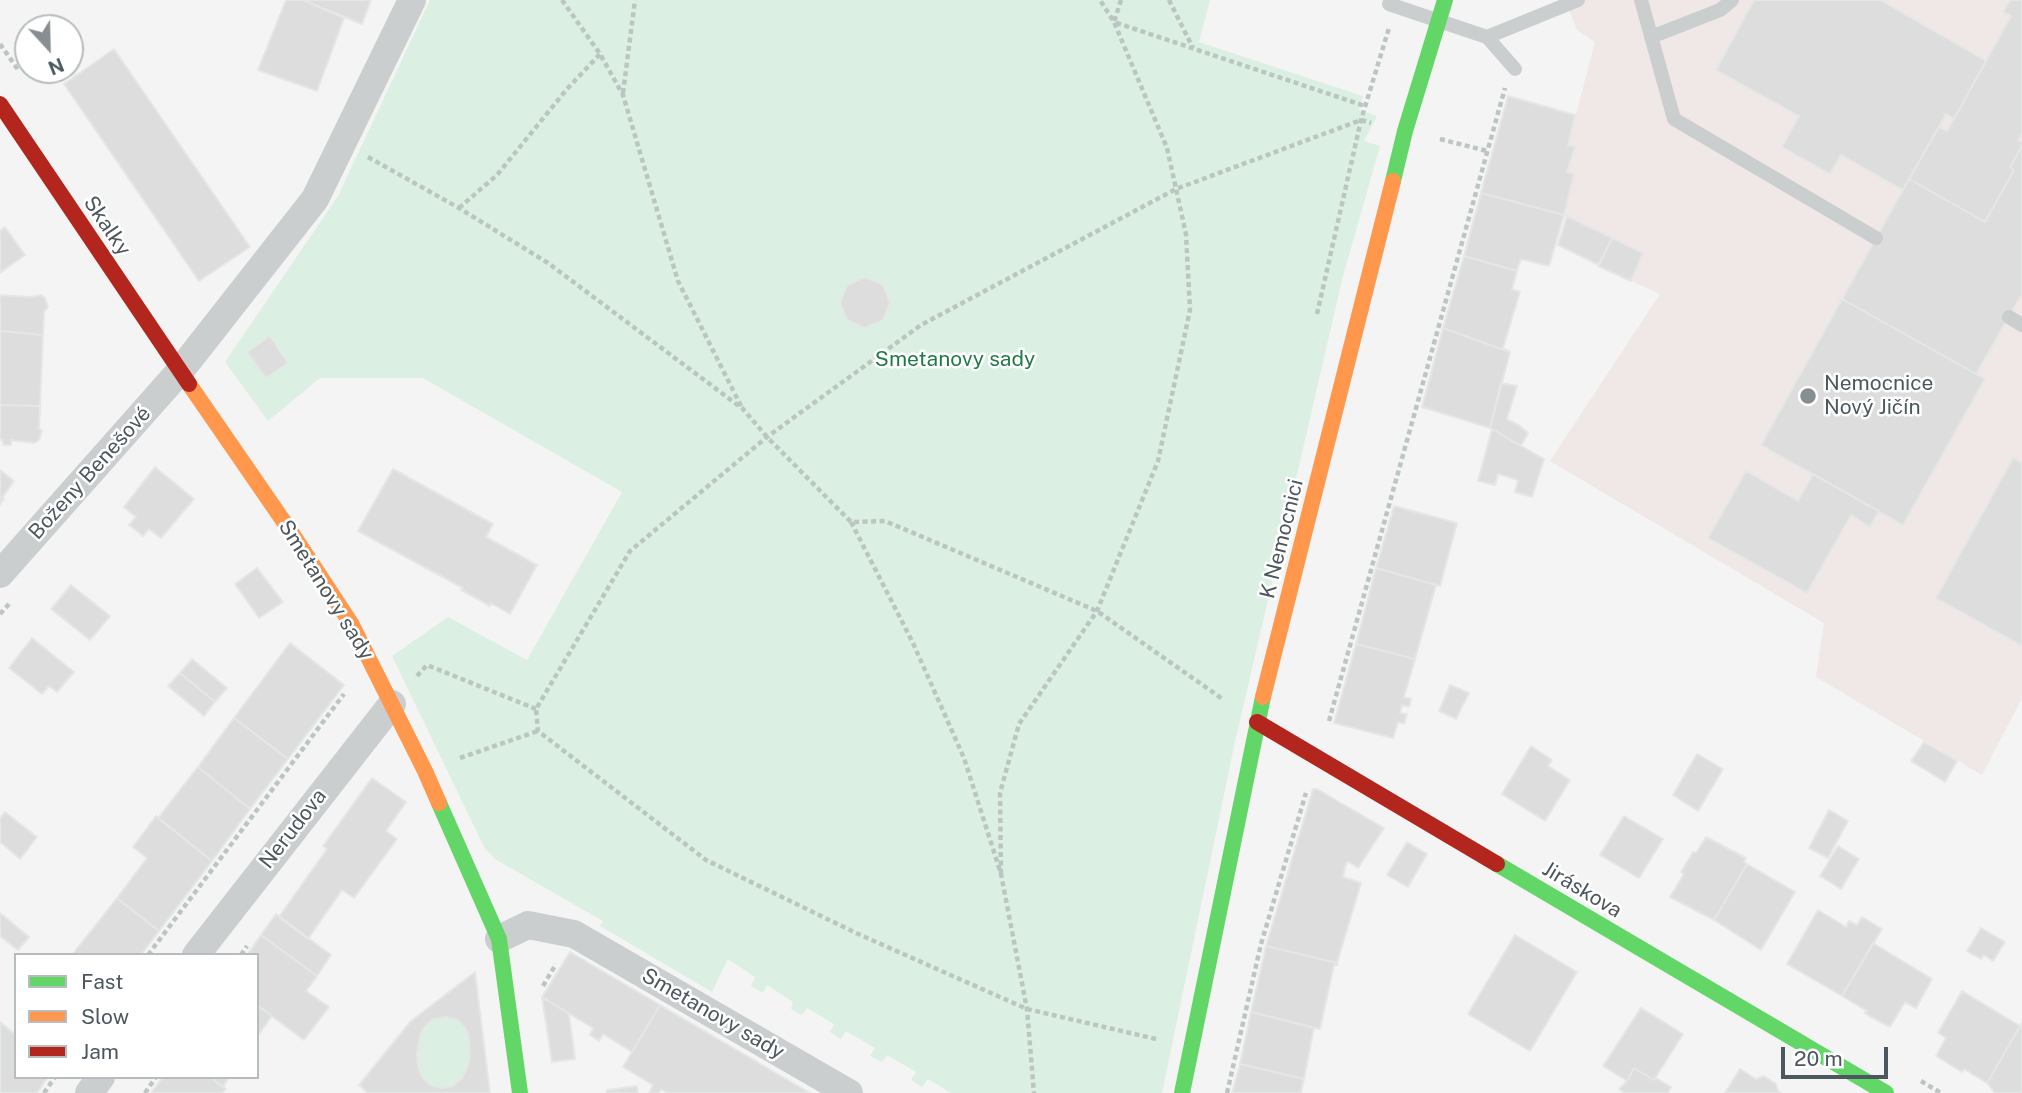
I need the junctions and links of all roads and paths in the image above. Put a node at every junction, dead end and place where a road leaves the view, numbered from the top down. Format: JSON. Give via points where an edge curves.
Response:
{"nodes":[{"id":1,"x":412,"y":0,"type":"edge"},
{"id":2,"x":562,"y":0,"type":"edge"},
{"id":3,"x":635,"y":0,"type":"edge"},
{"id":4,"x":1100,"y":0,"type":"edge"},
{"id":5,"x":1121,"y":0,"type":"edge"},
{"id":6,"x":1169,"y":0,"type":"edge"},
{"id":7,"x":1446,"y":0,"type":"edge"},
{"id":8,"x":1578,"y":0,"type":"edge"},
{"id":9,"x":1642,"y":0,"type":"edge"},
{"id":10,"x":1732,"y":0,"type":"edge"},
{"id":11,"x":1389,"y":4,"type":"dead end"},
{"id":12,"x":1439,"y":20,"type":"junction"},
{"id":13,"x":1114,"y":22,"type":"junction"},
{"id":14,"x":1487,"y":37,"type":"junction"},
{"id":15,"x":1651,"y":37,"type":"junction"},
{"id":16,"x":1193,"y":48,"type":"junction"},
{"id":17,"x":600,"y":54,"type":"junction"},
{"id":18,"x":1513,"y":66,"type":"joint"},
{"id":19,"x":623,"y":95,"type":"junction"},
{"id":20,"x":0,"y":104,"type":"edge"},
{"id":21,"x":1365,"y":106,"type":"dead end"},
{"id":22,"x":1405,"y":131,"type":"junction"},
{"id":23,"x":343,"y":143,"type":"junction"},
{"id":24,"x":1487,"y":151,"type":"junction"},
{"id":25,"x":1176,"y":189,"type":"junction"},
{"id":26,"x":459,"y":208,"type":"junction"},
{"id":27,"x":1876,"y":238,"type":"dead end"},
{"id":28,"x":2008,"y":317,"type":"dead end"},
{"id":29,"x":2022,"y":325,"type":"edge"},
{"id":30,"x":180,"y":371,"type":"junction"},
{"id":31,"x":743,"y":409,"type":"junction"},
{"id":32,"x":767,"y":437,"type":"junction"},
{"id":33,"x":851,"y":522,"type":"junction"},
{"id":34,"x":0,"y":574,"type":"edge"},
{"id":35,"x":1097,"y":611,"type":"junction"},
{"id":36,"x":351,"y":685,"type":"dead end"},
{"id":37,"x":392,"y":705,"type":"junction"},
{"id":38,"x":536,"y":709,"type":"junction"},
{"id":39,"x":1257,"y":722,"type":"junction"},
{"id":40,"x":538,"y":731,"type":"junction"},
{"id":41,"x":1318,"y":758,"type":"junction"},
{"id":42,"x":455,"y":759,"type":"dead end"},
{"id":43,"x":1001,"y":874,"type":"junction"},
{"id":44,"x":499,"y":939,"type":"junction"},
{"id":45,"x":150,"y":953,"type":"edge"},
{"id":46,"x":198,"y":953,"type":"edge"},
{"id":47,"x":1027,"y":1009,"type":"junction"},
{"id":48,"x":1191,"y":1047,"type":"junction"},
{"id":49,"x":520,"y":1093,"type":"edge"},
{"id":50,"x":849,"y":1093,"type":"edge"},
{"id":51,"x":1034,"y":1093,"type":"edge"},
{"id":52,"x":1182,"y":1093,"type":"edge"},
{"id":53,"x":1227,"y":1093,"type":"edge"},
{"id":54,"x":1886,"y":1093,"type":"edge"}],
"edges":[{"from":1,"to":23,"type":"street"},
{"from":2,"to":17,"type":"path"},
{"from":3,"to":19,"type":"path"},
{"from":4,"to":13,"type":"path"},
{"from":5,"to":13,"type":"path"},
{"from":6,"to":16,"type":"path"},
{"from":7,"to":12,"type":"street","name":"K Nemocnici"},
{"from":8,"to":14,"type":"lane"},
{"from":9,"to":15,"type":"lane"},
{"from":10,"to":15,"type":"lane","via":[[1720,10]]},
{"from":11,"to":12,"type":"lane"},
{"from":12,"to":14,"type":"lane"},
{"from":12,"to":22,"type":"street","name":"K Nemocnici"},
{"from":13,"to":16,"type":"path"},
{"from":13,"to":25,"type":"path","via":[[1167,148]]},
{"from":14,"to":18,"type":"lane"},
{"from":15,"to":27,"type":"lane","via":[[1674,119]]},
{"from":16,"to":21,"type":"path"},
{"from":17,"to":19,"type":"path"},
{"from":17,"to":26,"type":"path","via":[[497,175]]},
{"from":18,"to":24,"type":"path"},
{"from":19,"to":31,"type":"path","via":[[678,281]]},
{"from":20,"to":30,"type":"street","name":"Skalky"},
{"from":22,"to":24,"type":"path"},
{"from":22,"to":25,"type":"path","via":[[1361,120]]},
{"from":22,"to":39,"type":"street","name":"K Nemocnici"},
{"from":23,"to":26,"type":"path"},
{"from":23,"to":30,"type":"street","via":[[316,199]]},
{"from":24,"to":41,"type":"path"},
{"from":25,"to":32,"type":"path","via":[[921,325]]},
{"from":25,"to":35,"type":"path","via":[[1186,234],[1190,310],[1158,461]]},
{"from":26,"to":31,"type":"path","via":[[548,263]]},
{"from":28,"to":29,"type":"lane"},
{"from":30,"to":34,"type":"street","name":"Boženy Benešové"},
{"from":30,"to":37,"type":"street","name":"Smetanovy sady","via":[[352,625]]},
{"from":31,"to":32,"type":"path"},
{"from":32,"to":33,"type":"path"},
{"from":32,"to":38,"type":"path","via":[[630,551]]},
{"from":33,"to":35,"type":"path","via":[[885,521]]},
{"from":33,"to":43,"type":"path","via":[[913,643],[964,758]]},
{"from":35,"to":39,"type":"path"},
{"from":35,"to":43,"type":"path","via":[[1019,724],[1000,793]]},
{"from":36,"to":45,"type":"path"},
{"from":37,"to":38,"type":"path","via":[[427,665]]},
{"from":37,"to":44,"type":"street","name":"Smetanovy sady"},
{"from":37,"to":46,"type":"street","name":"Nerudova"},
{"from":38,"to":40,"type":"path"},
{"from":39,"to":41,"type":"street","name":"Jiráskova"},
{"from":39,"to":48,"type":"street","name":"K Nemocnici"},
{"from":40,"to":42,"type":"path"},
{"from":40,"to":47,"type":"path","via":[[706,860]]},
{"from":41,"to":53,"type":"path","via":[[1261,944]]},
{"from":41,"to":54,"type":"street","name":"Jiráskova"},
{"from":43,"to":47,"type":"path"},
{"from":44,"to":49,"type":"street"},
{"from":44,"to":50,"type":"street","name":"Smetanovy sady","via":[[528,925],[574,934]]},
{"from":47,"to":48,"type":"path"},
{"from":47,"to":51,"type":"path"},
{"from":48,"to":52,"type":"street","name":"K Nemocnici"}]}
